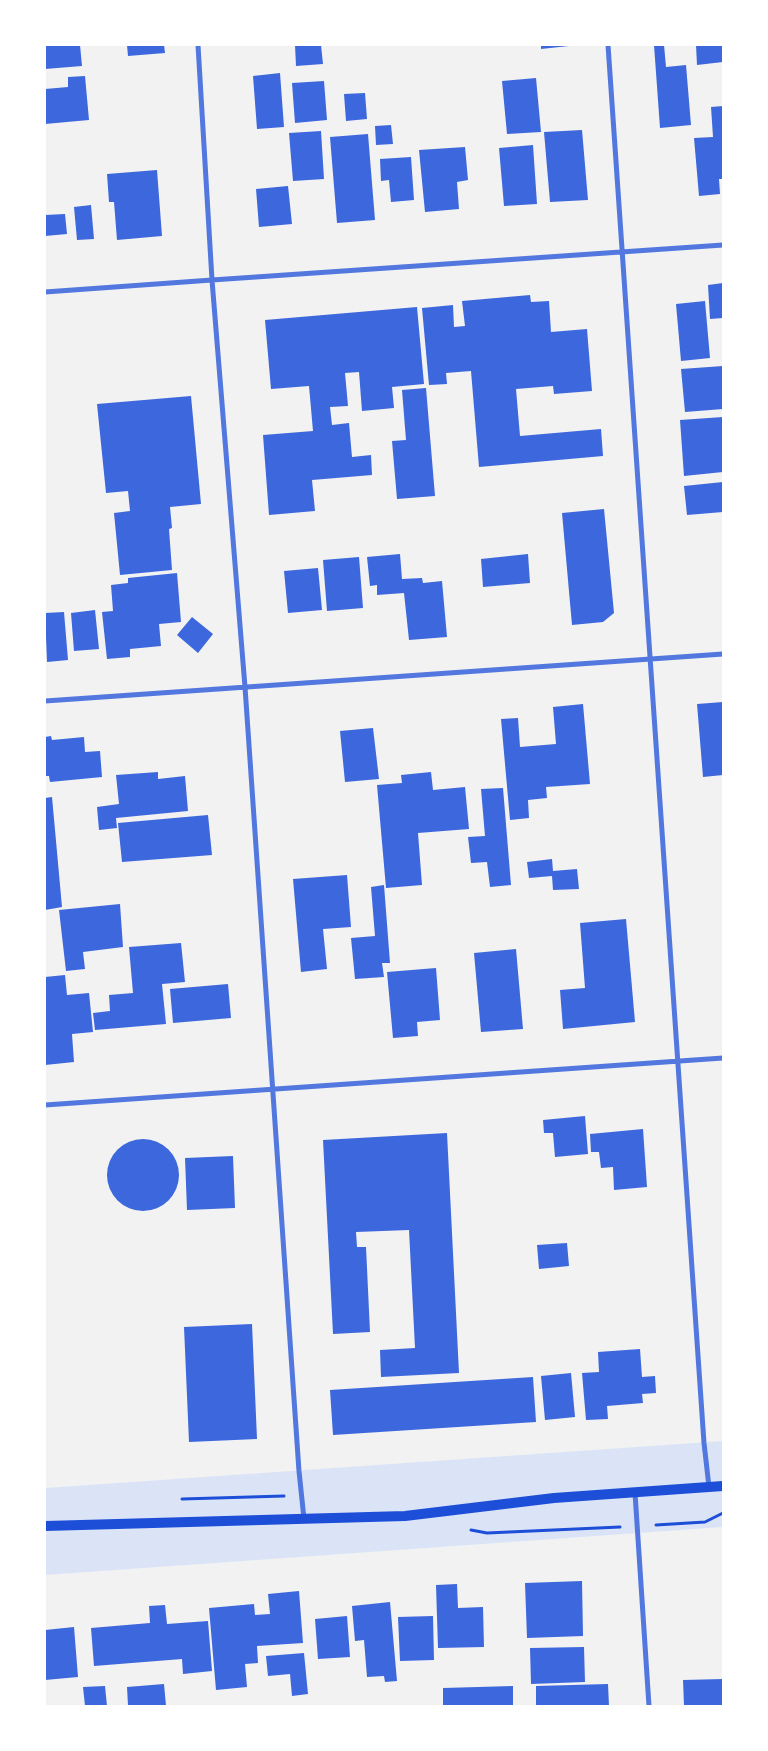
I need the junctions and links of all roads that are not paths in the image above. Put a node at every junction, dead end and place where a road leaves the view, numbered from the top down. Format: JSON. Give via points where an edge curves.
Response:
{"nodes":[{"id":1,"x":198,"y":45,"type":"edge"},
{"id":2,"x":608,"y":45,"type":"edge"},
{"id":3,"x":723,"y":245,"type":"edge"},
{"id":4,"x":622,"y":252,"type":"junction"},
{"id":5,"x":212,"y":280,"type":"junction"},
{"id":6,"x":45,"y":292,"type":"edge"},
{"id":7,"x":723,"y":654,"type":"edge"},
{"id":8,"x":651,"y":659,"type":"junction"},
{"id":9,"x":246,"y":687,"type":"junction"},
{"id":10,"x":45,"y":701,"type":"edge"},
{"id":11,"x":723,"y":1058,"type":"edge"},
{"id":12,"x":679,"y":1062,"type":"junction"},
{"id":13,"x":274,"y":1090,"type":"junction"},
{"id":14,"x":45,"y":1105,"type":"edge"},
{"id":15,"x":723,"y":1486,"type":"edge"},
{"id":16,"x":709,"y":1487,"type":"junction"},
{"id":17,"x":635,"y":1493,"type":"junction"},
{"id":18,"x":304,"y":1519,"type":"junction"},
{"id":19,"x":45,"y":1526,"type":"edge"},
{"id":20,"x":650,"y":1706,"type":"edge"}],
"edges":[{"from":1,"to":5,"type":"street"},
{"from":2,"to":4,"type":"street"},
{"from":3,"to":4,"type":"street"},
{"from":4,"to":5,"type":"street"},
{"from":4,"to":8,"type":"street"},
{"from":5,"to":6,"type":"street"},
{"from":5,"to":9,"type":"street"},
{"from":7,"to":8,"type":"street"},
{"from":8,"to":9,"type":"street"},
{"from":8,"to":12,"type":"street"},
{"from":9,"to":10,"type":"street"},
{"from":9,"to":13,"type":"street"},
{"from":11,"to":12,"type":"street"},
{"from":12,"to":13,"type":"street"},
{"from":12,"to":16,"type":"street"},
{"from":13,"to":14,"type":"street"},
{"from":13,"to":18,"type":"street"},
{"from":15,"to":16,"type":"main road"},
{"from":16,"to":17,"type":"main road"},
{"from":17,"to":18,"type":"main road","via":[[554,1498],[404,1516]]},
{"from":17,"to":20,"type":"street"},
{"from":18,"to":19,"type":"main road"}]}
